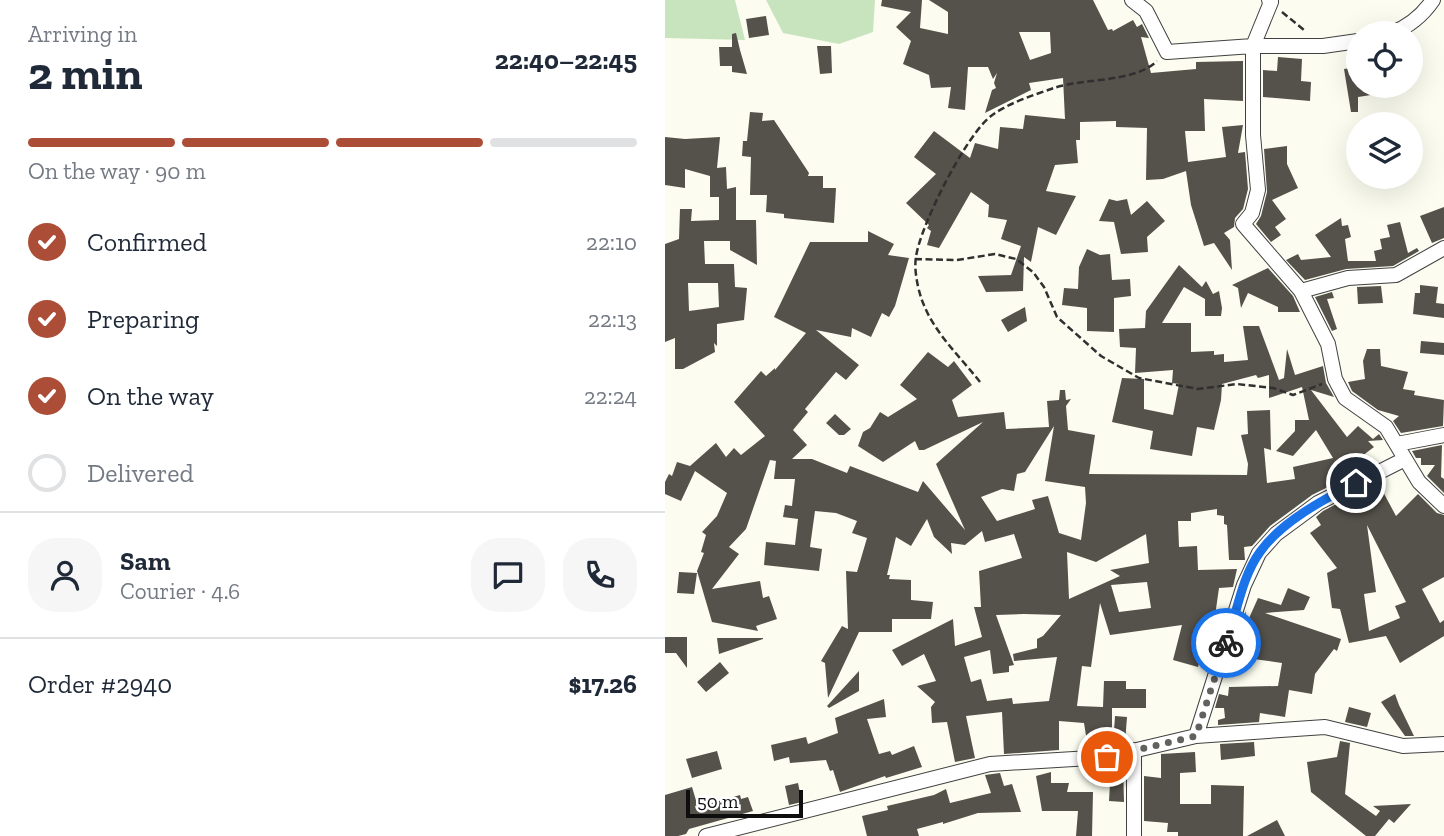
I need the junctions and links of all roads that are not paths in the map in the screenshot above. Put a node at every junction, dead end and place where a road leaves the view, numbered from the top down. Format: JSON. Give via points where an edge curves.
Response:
{"nodes":[{"id":1,"x":1132,"y":0,"type":"edge"},
{"id":2,"x":1433,"y":0,"type":"edge"},
{"id":3,"x":1270,"y":1,"type":"edge"},
{"id":4,"x":1415,"y":21,"type":"edge"},
{"id":5,"x":1346,"y":43,"type":"edge"},
{"id":6,"x":1253,"y":46,"type":"junction"},
{"id":7,"x":1444,"y":248,"type":"edge"},
{"id":8,"x":1301,"y":290,"type":"junction"},
{"id":9,"x":1444,"y":435,"type":"edge"},
{"id":10,"x":1397,"y":444,"type":"junction"},
{"id":11,"x":1405,"y":459,"type":"junction"},
{"id":12,"x":1444,"y":506,"type":"edge"},
{"id":13,"x":1196,"y":736,"type":"junction"},
{"id":14,"x":1444,"y":744,"type":"edge"},
{"id":15,"x":1134,"y":750,"type":"junction"},
{"id":16,"x":706,"y":836,"type":"edge"},
{"id":17,"x":1134,"y":836,"type":"edge"}],
"edges":[{"from":1,"to":6,"type":"street","via":[[1146,11],[1167,52]]},
{"from":2,"to":4,"type":"street"},
{"from":3,"to":6,"type":"street"},
{"from":5,"to":6,"type":"street"},
{"from":6,"to":8,"type":"street","via":[[1258,190],[1252,213],[1243,223]]},
{"from":7,"to":8,"type":"street","via":[[1397,275],[1348,278]]},
{"from":8,"to":10,"type":"street","via":[[1328,344],[1335,379],[1345,398],[1385,427]]},
{"from":9,"to":10,"type":"street"},
{"from":10,"to":11,"type":"street"},
{"from":11,"to":12,"type":"street","via":[[1419,482]]},
{"from":11,"to":13,"type":"street","via":[[1318,503],[1276,534],[1259,553],[1244,584]]},
{"from":13,"to":14,"type":"street","via":[[1325,727],[1403,746]]},
{"from":13,"to":15,"type":"street"},
{"from":15,"to":16,"type":"street","via":[[1107,757],[991,764]]},
{"from":15,"to":17,"type":"street"}]}
